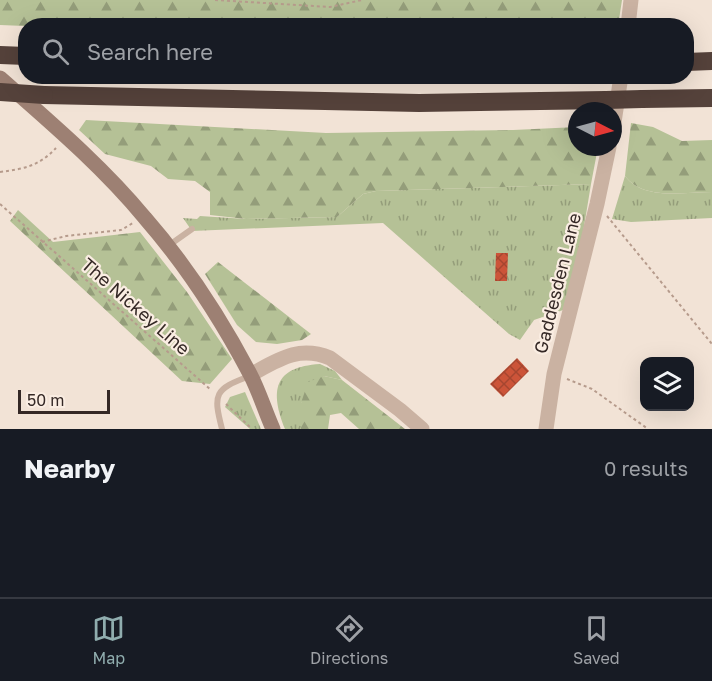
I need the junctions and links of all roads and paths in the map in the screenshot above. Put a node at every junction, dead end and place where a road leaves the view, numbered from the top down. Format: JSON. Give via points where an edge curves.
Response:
{"nodes":[{"id":1,"x":215,"y":0,"type":"edge"},
{"id":2,"x":362,"y":0,"type":"edge"},
{"id":3,"x":632,"y":0,"type":"edge"},
{"id":4,"x":629,"y":18,"type":"edge"},
{"id":5,"x":0,"y":55,"type":"edge"},
{"id":6,"x":18,"y":56,"type":"edge"},
{"id":7,"x":712,"y":61,"type":"edge"},
{"id":8,"x":694,"y":62,"type":"edge"},
{"id":9,"x":0,"y":78,"type":"edge"},
{"id":10,"x":620,"y":84,"type":"edge"},
{"id":11,"x":0,"y":92,"type":"edge"},
{"id":12,"x":712,"y":98,"type":"edge"},
{"id":13,"x":617,"y":102,"type":"edge"},
{"id":14,"x":66,"y":137,"type":"junction"},
{"id":15,"x":607,"y":156,"type":"edge"},
{"id":16,"x":0,"y":172,"type":"edge"},
{"id":17,"x":0,"y":204,"type":"edge"},
{"id":18,"x":597,"y":204,"type":"junction"},
{"id":19,"x":144,"y":216,"type":"junction"},
{"id":20,"x":192,"y":229,"type":"dead end"},
{"id":21,"x":42,"y":242,"type":"junction"},
{"id":22,"x":168,"y":246,"type":"junction"},
{"id":23,"x":712,"y":344,"type":"edge"},
{"id":24,"x":554,"y":374,"type":"junction"},
{"id":25,"x":250,"y":375,"type":"junction"},
{"id":26,"x":218,"y":396,"type":"junction"},
{"id":27,"x":222,"y":429,"type":"edge"},
{"id":28,"x":252,"y":429,"type":"edge"},
{"id":29,"x":273,"y":429,"type":"edge"},
{"id":30,"x":422,"y":429,"type":"edge"},
{"id":31,"x":546,"y":429,"type":"edge"},
{"id":32,"x":648,"y":429,"type":"edge"}],
"edges":[{"from":1,"to":2,"type":"path","via":[[330,7]]},
{"from":3,"to":4,"type":"street"},
{"from":5,"to":6,"type":"highway"},
{"from":7,"to":8,"type":"highway"},
{"from":9,"to":14,"type":"main road"},
{"from":10,"to":13,"type":"street"},
{"from":11,"to":12,"type":"highway","bridge":true,"via":[[419,103]]},
{"from":14,"to":16,"type":"path","via":[[27,169]]},
{"from":14,"to":19,"type":"main road"},
{"from":15,"to":18,"type":"street","name":"Gaddesden Lane"},
{"from":17,"to":21,"type":"path","name":"The Nickey Line"},
{"from":18,"to":23,"type":"path"},
{"from":18,"to":24,"type":"street","name":"Gaddesden Lane"},
{"from":19,"to":21,"type":"path","via":[[121,230]]},
{"from":19,"to":22,"type":"main road"},
{"from":20,"to":22,"type":"lane"},
{"from":21,"to":26,"type":"path","name":"The Nickey Line"},
{"from":22,"to":25,"type":"main road","via":[[212,309]]},
{"from":24,"to":31,"type":"street","name":"Gaddesden Lane"},
{"from":24,"to":32,"type":"path","via":[[592,389]]},
{"from":25,"to":26,"type":"lane","via":[[231,382]]},
{"from":25,"to":29,"type":"main road"},
{"from":25,"to":30,"type":"street","via":[[292,355],[319,354]]},
{"from":26,"to":27,"type":"lane","via":[[216,405]]},
{"from":26,"to":28,"type":"path","name":"The Nickey Line"}]}
